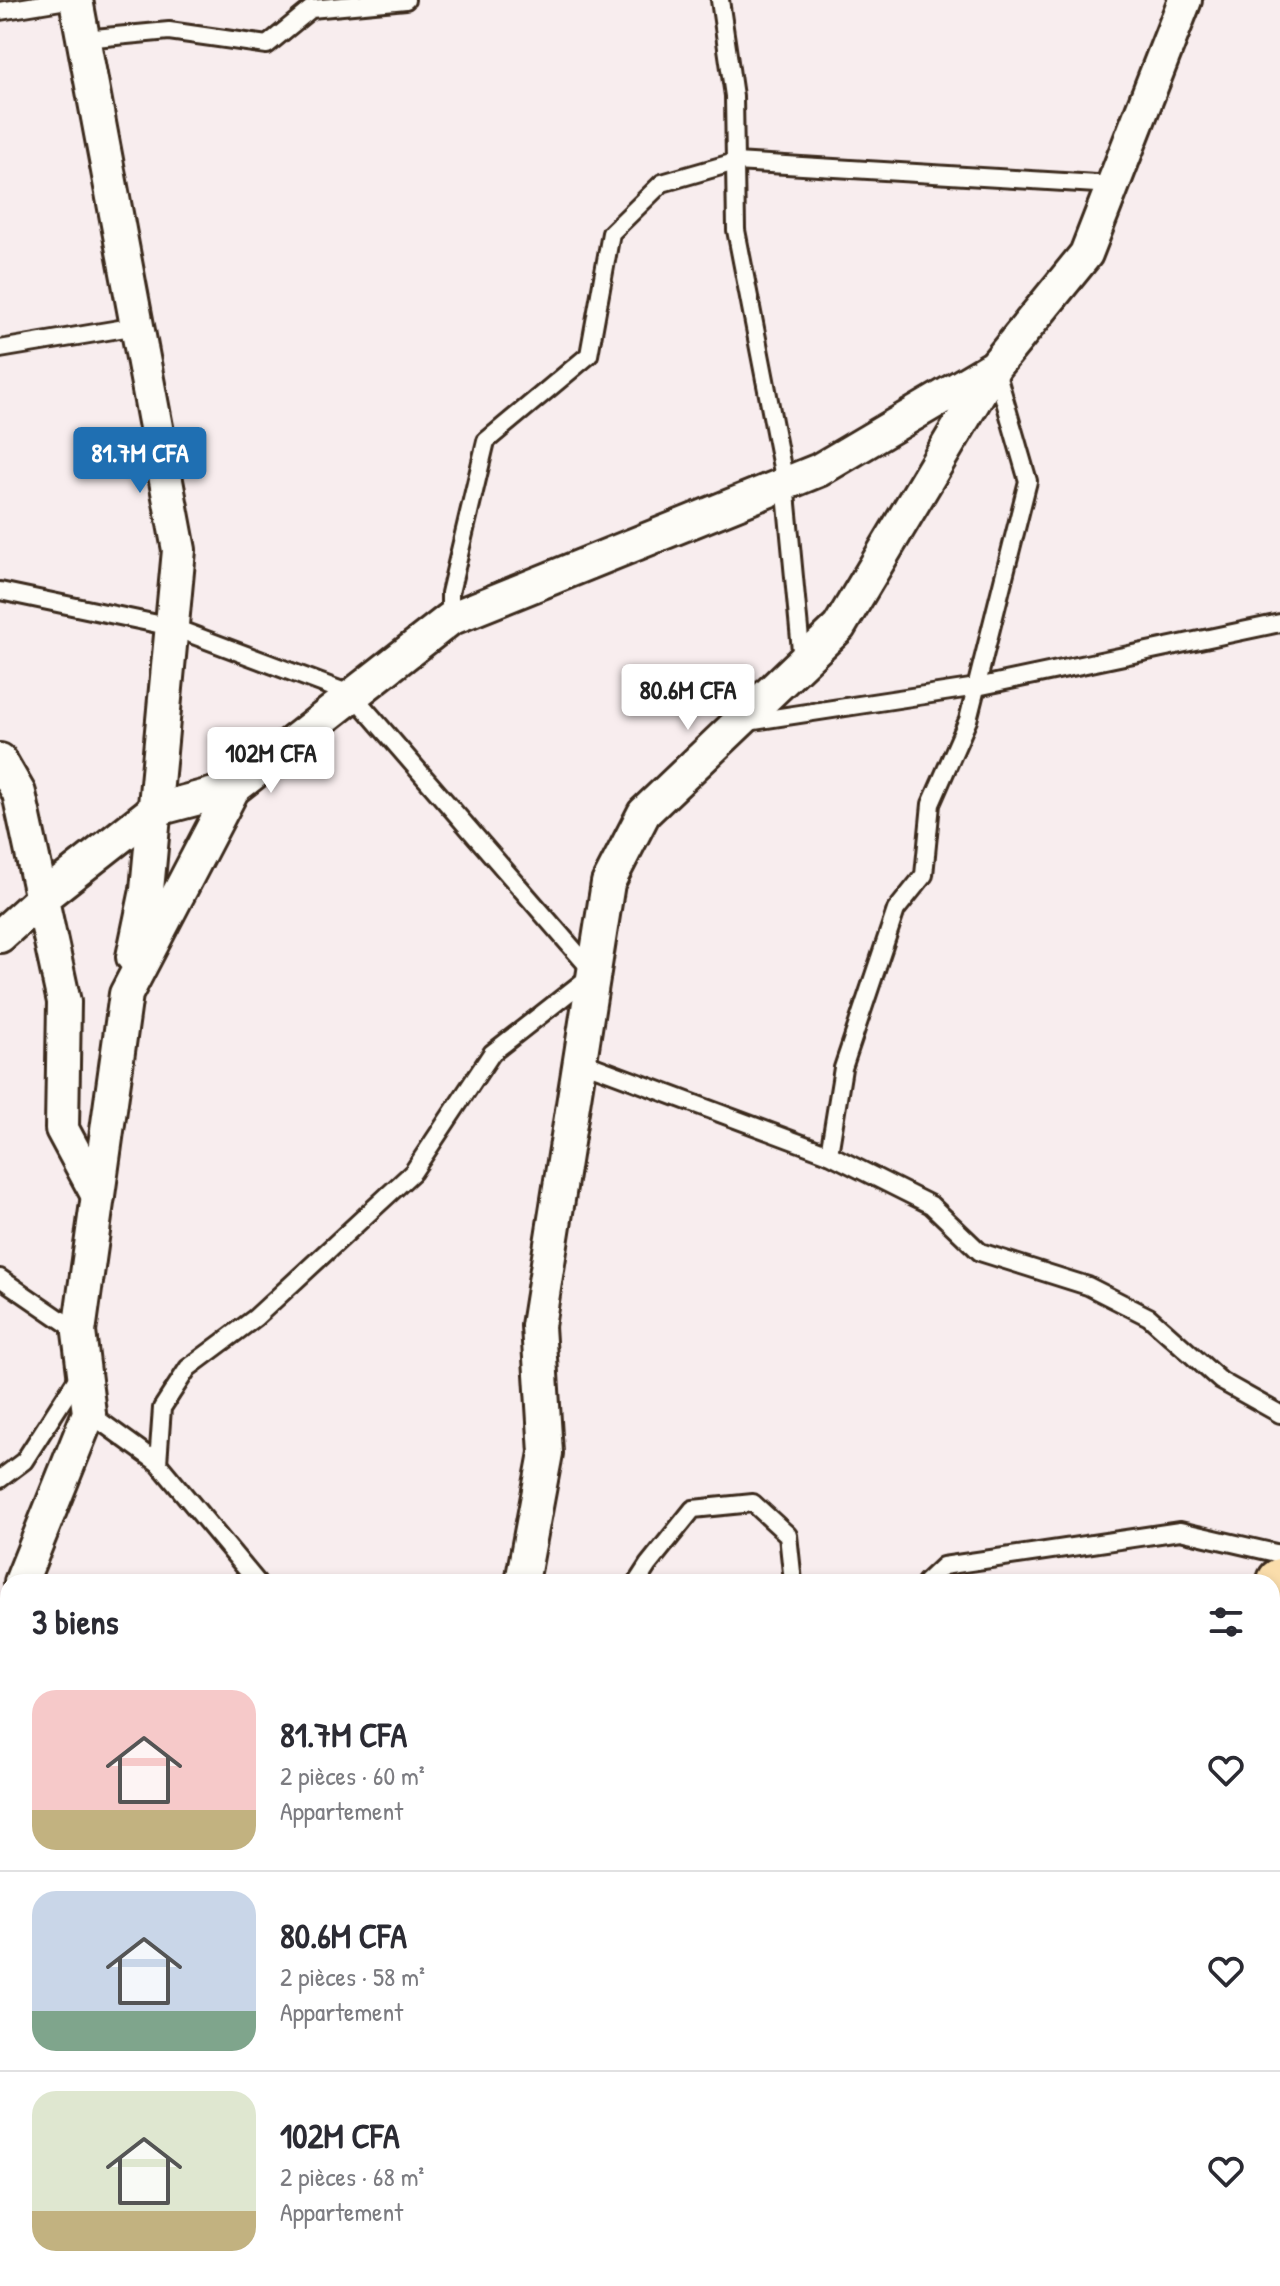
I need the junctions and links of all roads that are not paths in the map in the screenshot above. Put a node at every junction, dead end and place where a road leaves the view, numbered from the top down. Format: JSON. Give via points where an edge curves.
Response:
{"nodes":[{"id":1,"x":67,"y":0,"type":"edge"},
{"id":2,"x":76,"y":0,"type":"edge"},
{"id":3,"x":406,"y":0,"type":"edge"},
{"id":4,"x":720,"y":0,"type":"edge"},
{"id":5,"x":1185,"y":0,"type":"edge"},
{"id":6,"x":0,"y":11,"type":"edge"},
{"id":7,"x":84,"y":39,"type":"junction"},
{"id":8,"x":735,"y":162,"type":"junction"},
{"id":9,"x":1113,"y":185,"type":"junction"},
{"id":10,"x":137,"y":326,"type":"junction"},
{"id":11,"x":0,"y":349,"type":"edge"},
{"id":12,"x":995,"y":366,"type":"junction"},
{"id":13,"x":785,"y":483,"type":"junction"},
{"id":14,"x":0,"y":591,"type":"edge"},
{"id":15,"x":450,"y":619,"type":"junction"},
{"id":16,"x":1280,"y":623,"type":"edge"},
{"id":17,"x":172,"y":627,"type":"junction"},
{"id":18,"x":802,"y":663,"type":"junction"},
{"id":19,"x":977,"y":687,"type":"junction"},
{"id":20,"x":353,"y":695,"type":"junction"},
{"id":21,"x":738,"y":724,"type":"junction"},
{"id":22,"x":0,"y":760,"type":"edge"},
{"id":23,"x":233,"y":789,"type":"junction"},
{"id":24,"x":154,"y":810,"type":"junction"},
{"id":25,"x":42,"y":898,"type":"junction"},
{"id":26,"x":0,"y":936,"type":"edge"},
{"id":27,"x":594,"y":973,"type":"junction"},
{"id":28,"x":126,"y":994,"type":"junction"},
{"id":29,"x":580,"y":1061,"type":"junction"},
{"id":30,"x":829,"y":1154,"type":"junction"},
{"id":31,"x":98,"y":1196,"type":"junction"},
{"id":32,"x":0,"y":1278,"type":"edge"},
{"id":33,"x":79,"y":1332,"type":"junction"},
{"id":34,"x":84,"y":1368,"type":"junction"},
{"id":35,"x":89,"y":1413,"type":"junction"},
{"id":36,"x":1280,"y":1414,"type":"edge"},
{"id":37,"x":158,"y":1463,"type":"junction"},
{"id":38,"x":0,"y":1479,"type":"edge"},
{"id":39,"x":1280,"y":1554,"type":"edge"},
{"id":40,"x":24,"y":1574,"type":"edge"},
{"id":41,"x":250,"y":1574,"type":"edge"},
{"id":42,"x":523,"y":1574,"type":"edge"},
{"id":43,"x":643,"y":1574,"type":"edge"},
{"id":44,"x":792,"y":1574,"type":"edge"},
{"id":45,"x":934,"y":1574,"type":"edge"}],
"edges":[{"from":1,"to":6,"type":"lane"},
{"from":2,"to":7,"type":"street"},
{"from":3,"to":7,"type":"lane","via":[[311,9],[267,45],[169,31]]},
{"from":4,"to":8,"type":"lane","via":[[734,96]]},
{"from":5,"to":9,"type":"street"},
{"from":7,"to":10,"type":"street"},
{"from":8,"to":9,"type":"lane"},
{"from":8,"to":13,"type":"lane","via":[[736,230]]},
{"from":8,"to":15,"type":"lane","via":[[662,183],[611,233],[589,355],[486,441],[450,593]]},
{"from":9,"to":12,"type":"street","via":[[1086,254]]},
{"from":10,"to":11,"type":"lane"},
{"from":10,"to":17,"type":"street","via":[[179,550]]},
{"from":12,"to":13,"type":"street","via":[[819,470]]},
{"from":12,"to":18,"type":"street","via":[[839,627]]},
{"from":12,"to":19,"type":"lane","via":[[1028,481]]},
{"from":13,"to":15,"type":"street"},
{"from":13,"to":18,"type":"lane"},
{"from":14,"to":17,"type":"lane"},
{"from":15,"to":20,"type":"street"},
{"from":16,"to":19,"type":"lane"},
{"from":17,"to":20,"type":"lane"},
{"from":17,"to":24,"type":"street"},
{"from":18,"to":21,"type":"street"},
{"from":19,"to":21,"type":"lane"},
{"from":19,"to":30,"type":"lane","via":[[931,804],[924,875],[896,910],[843,1068]]},
{"from":20,"to":23,"type":"street"},
{"from":20,"to":27,"type":"lane"},
{"from":21,"to":27,"type":"street","via":[[644,813],[608,883]]},
{"from":22,"to":25,"type":"street","via":[[19,793]]},
{"from":23,"to":24,"type":"street"},
{"from":23,"to":28,"type":"street"},
{"from":24,"to":25,"type":"street"},
{"from":24,"to":28,"type":"street","via":[[147,890]]},
{"from":25,"to":26,"type":"street"},
{"from":25,"to":31,"type":"street","via":[[64,1002],[62,1129]]},
{"from":27,"to":29,"type":"street"},
{"from":27,"to":37,"type":"lane","via":[[492,1053],[413,1172],[255,1318],[188,1368],[162,1408]]},
{"from":28,"to":31,"type":"street"},
{"from":29,"to":30,"type":"lane"},
{"from":29,"to":42,"type":"street","via":[[538,1326],[546,1453]]},
{"from":30,"to":36,"type":"lane","via":[[931,1205],[980,1252],[1088,1286],[1149,1317],[1221,1381]]},
{"from":31,"to":33,"type":"street"},
{"from":32,"to":33,"type":"lane"},
{"from":33,"to":34,"type":"street"},
{"from":34,"to":35,"type":"street"},
{"from":34,"to":38,"type":"lane","via":[[24,1461]]},
{"from":35,"to":37,"type":"lane"},
{"from":35,"to":40,"type":"street"},
{"from":37,"to":41,"type":"lane"},
{"from":39,"to":45,"type":"lane","via":[[1180,1531],[943,1566]]},
{"from":43,"to":44,"type":"lane","via":[[693,1509],[753,1503],[788,1535]]}]}
